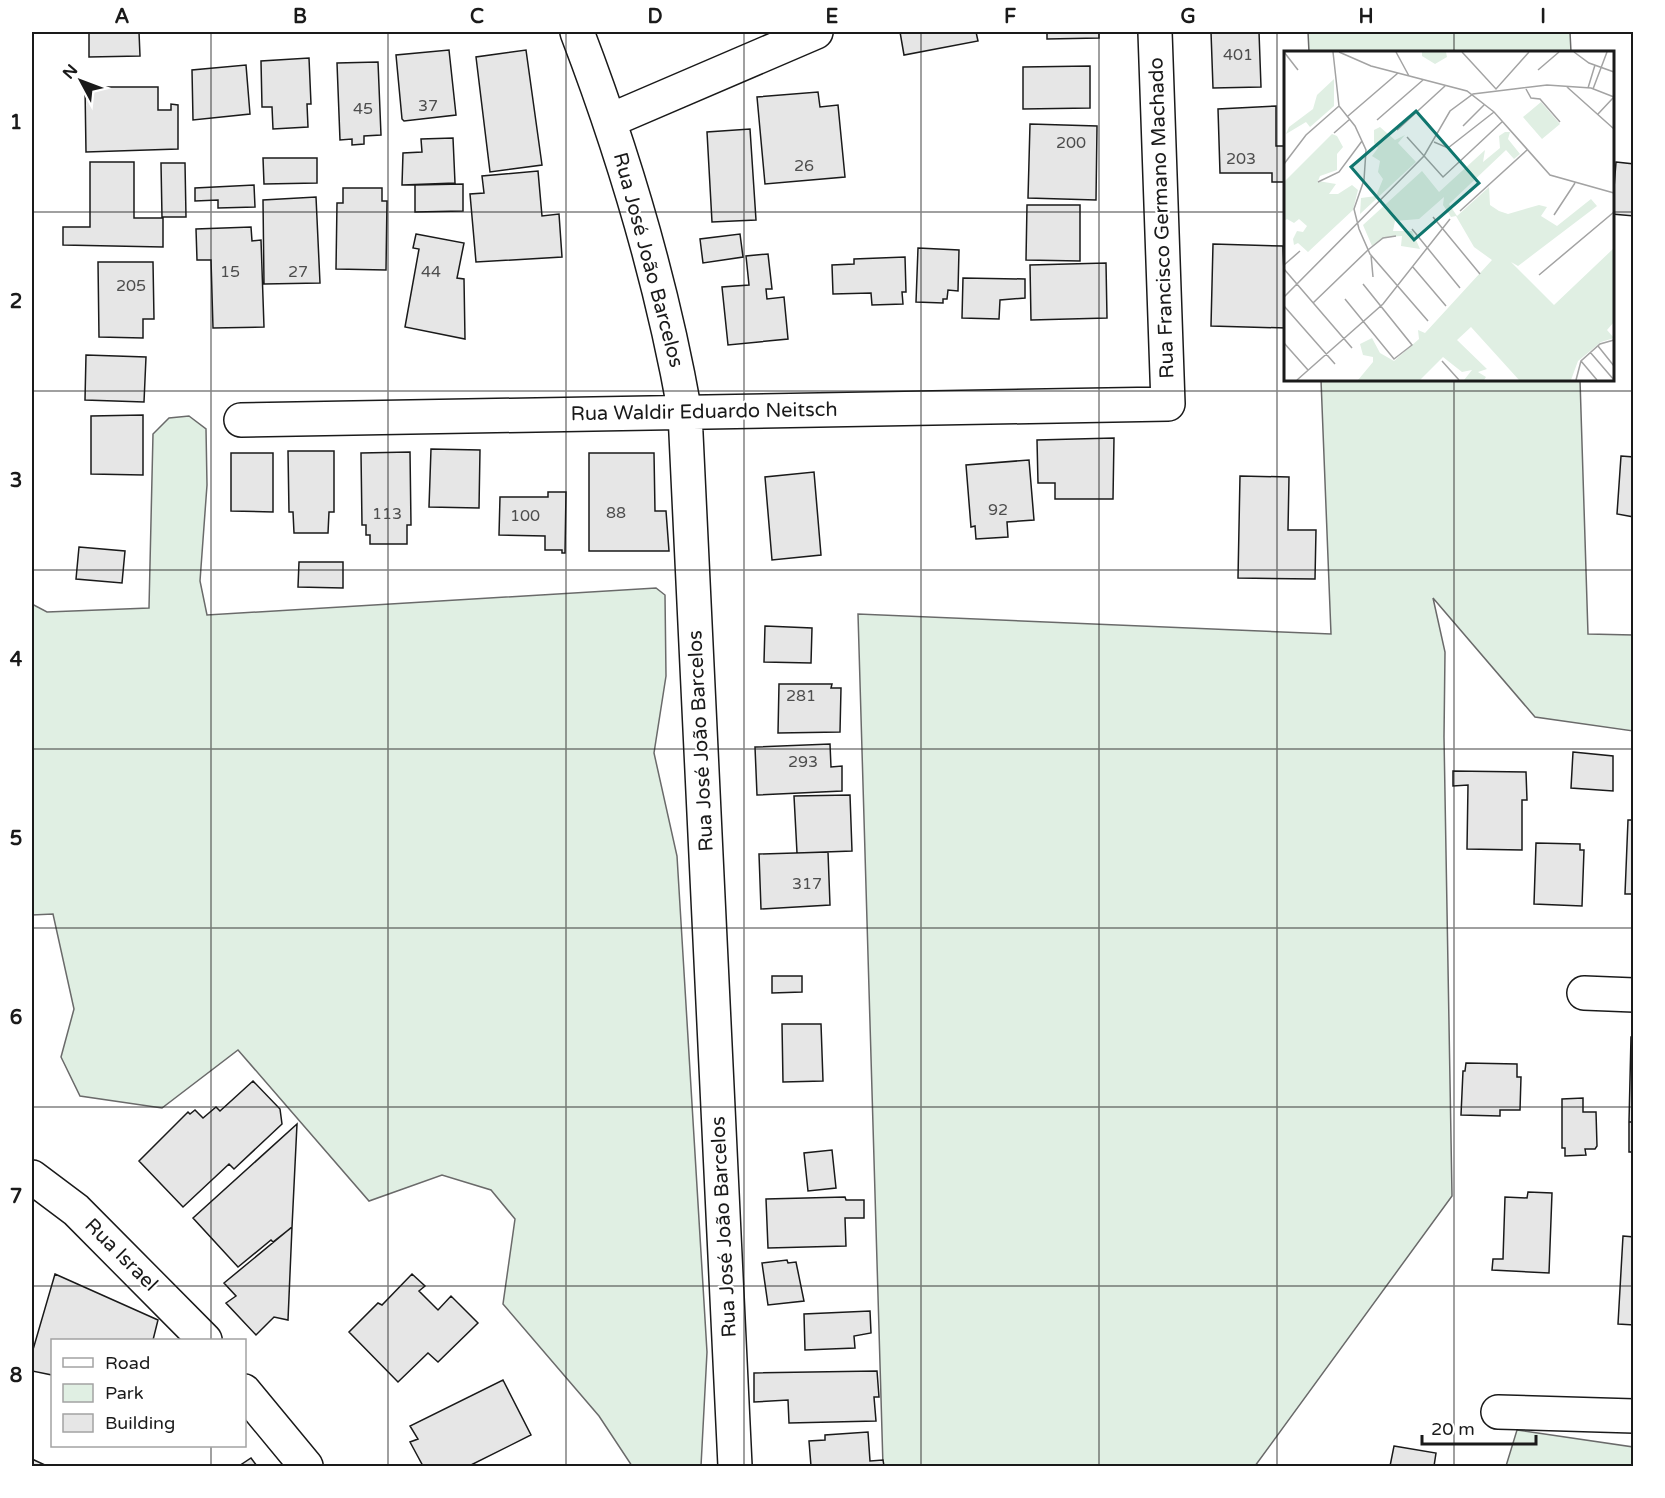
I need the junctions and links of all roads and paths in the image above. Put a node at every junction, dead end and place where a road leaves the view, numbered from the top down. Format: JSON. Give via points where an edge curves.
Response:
{"nodes":[{"id":1,"x":577,"y":32,"type":"edge"},
{"id":2,"x":816,"y":32,"type":"edge"},
{"id":3,"x":1155,"y":32,"type":"edge"},
{"id":4,"x":611,"y":120,"type":"junction"},
{"id":5,"x":1168,"y":404,"type":"joint"},
{"id":6,"x":686,"y":413,"type":"junction"},
{"id":7,"x":241,"y":420,"type":"dead end"},
{"id":8,"x":1584,"y":993,"type":"dead end"},
{"id":9,"x":1634,"y":995,"type":"edge"},
{"id":10,"x":32,"y":1177,"type":"edge"},
{"id":11,"x":203,"y":1339,"type":"edge"},
{"id":12,"x":246,"y":1393,"type":"edge"},
{"id":13,"x":1498,"y":1412,"type":"dead end"},
{"id":14,"x":1634,"y":1416,"type":"edge"},
{"id":15,"x":306,"y":1467,"type":"edge"},
{"id":16,"x":735,"y":1467,"type":"edge"}],
"edges":[{"from":1,"to":4,"type":"street","name":"Rua José João Barcelos"},
{"from":2,"to":4,"type":"street"},
{"from":3,"to":5,"type":"street","name":"Rua Francisco Germano Machado"},
{"from":4,"to":6,"type":"street","name":"Rua José João Barcelos","via":[[672,338]]},
{"from":5,"to":6,"type":"street","name":"Rua Waldir Eduardo Neitsch"},
{"from":6,"to":7,"type":"street","name":"Rua Waldir Eduardo Neitsch"},
{"from":6,"to":16,"type":"street","name":"Rua José João Barcelos"},
{"from":8,"to":9,"type":"street"},
{"from":10,"to":11,"type":"street","name":"Rua Israel","via":[[76,1210]]},
{"from":12,"to":15,"type":"street"},
{"from":13,"to":14,"type":"street"}]}
